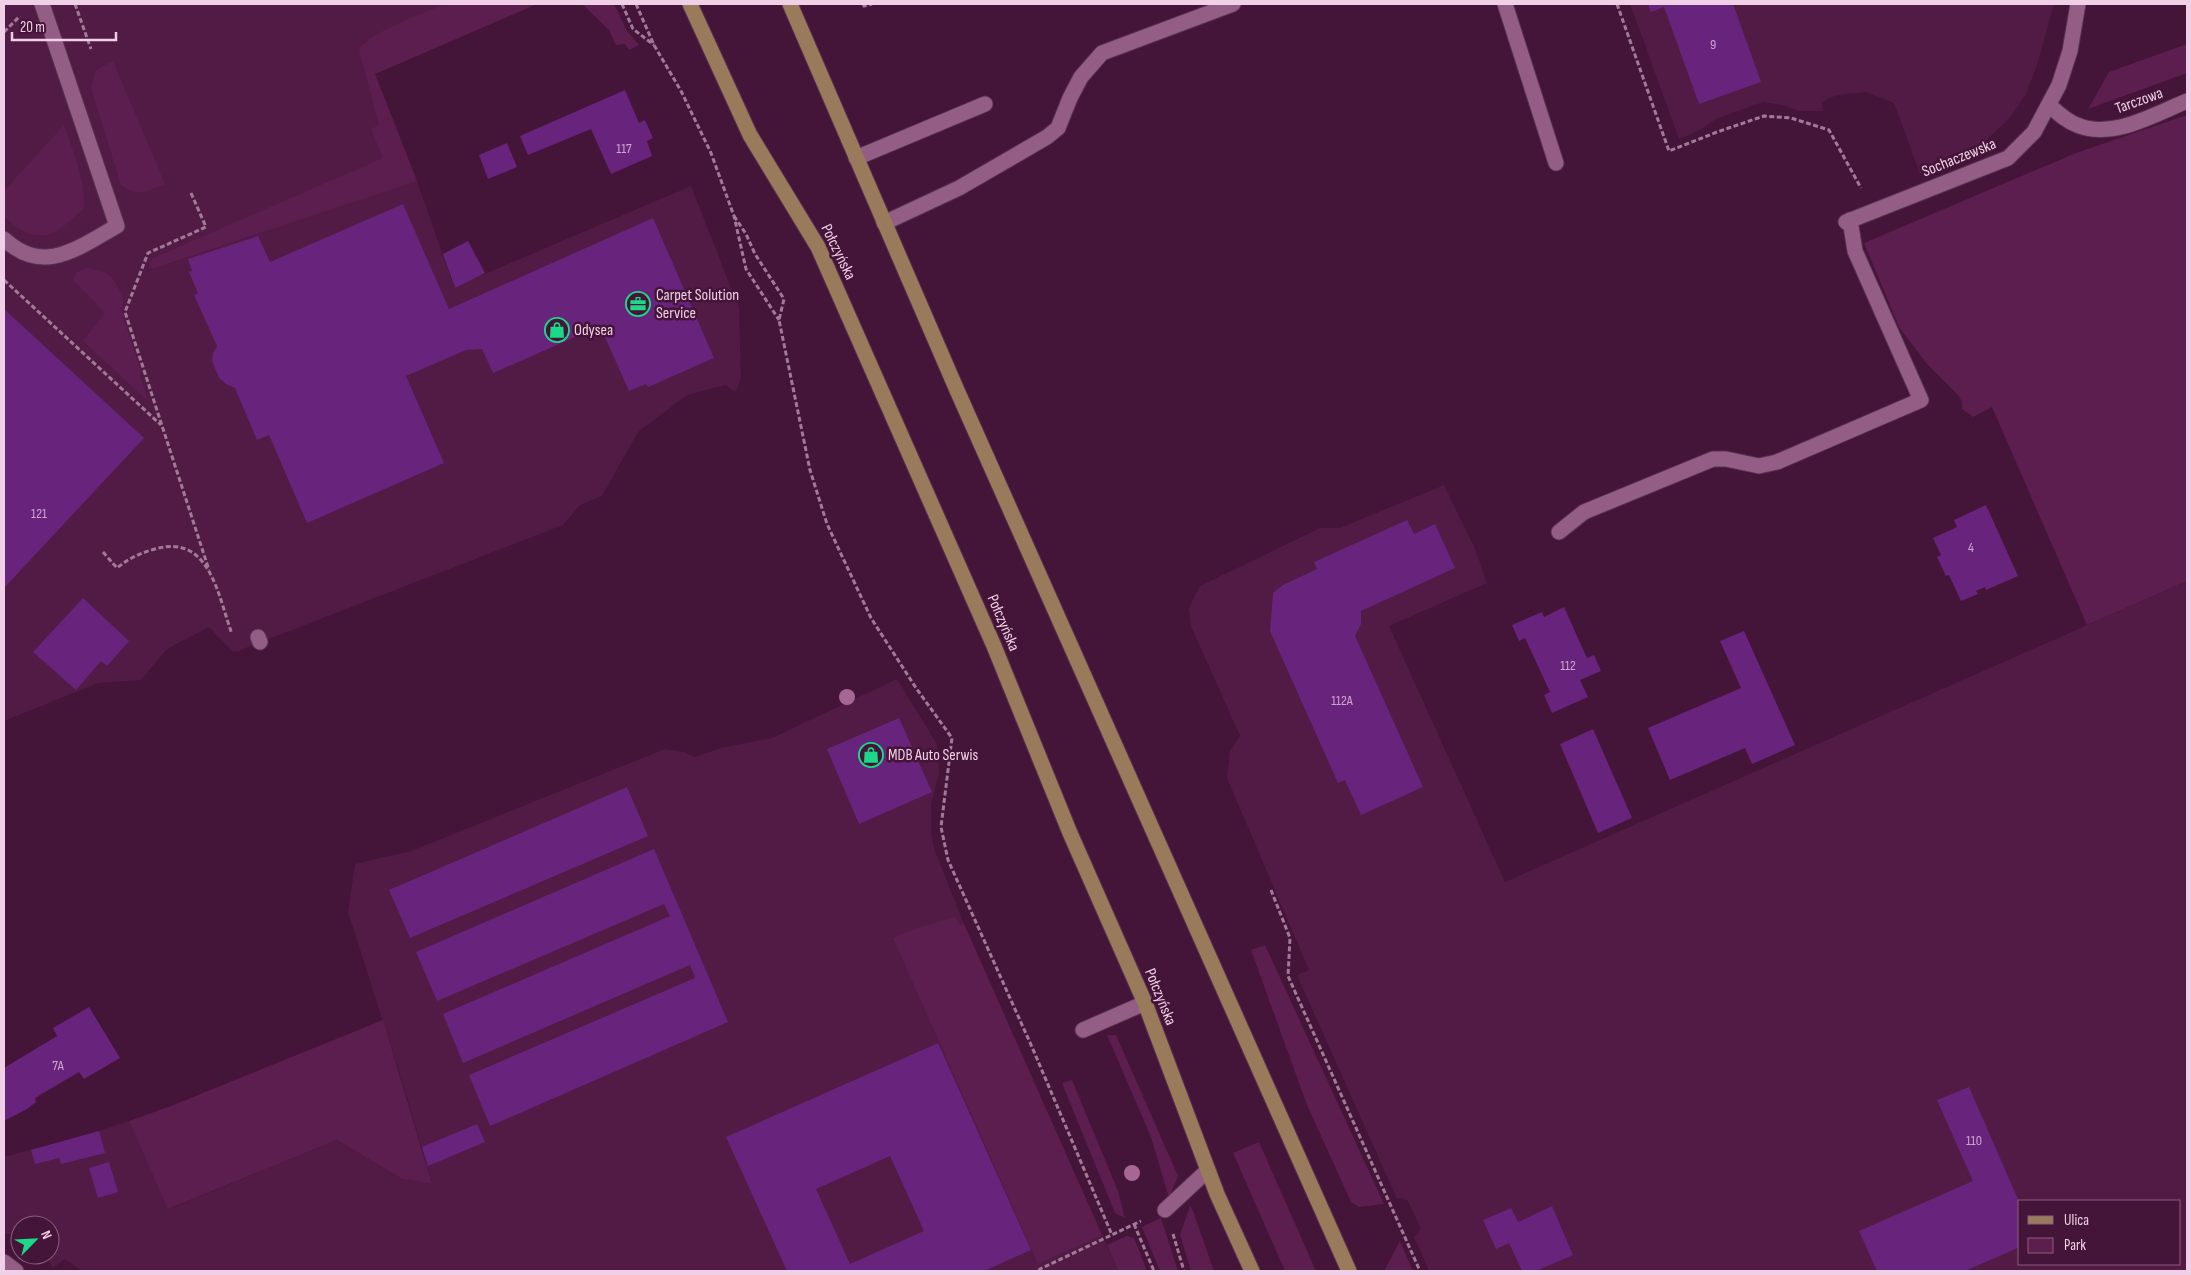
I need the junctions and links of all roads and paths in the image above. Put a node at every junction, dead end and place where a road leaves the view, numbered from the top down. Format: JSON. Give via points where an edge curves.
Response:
{"nodes":[{"id":1,"x":42,"y":4,"type":"edge"},
{"id":2,"x":75,"y":4,"type":"edge"},
{"id":3,"x":622,"y":4,"type":"edge"},
{"id":4,"x":636,"y":4,"type":"edge"},
{"id":5,"x":690,"y":4,"type":"edge"},
{"id":6,"x":790,"y":4,"type":"edge"},
{"id":7,"x":863,"y":4,"type":"edge"},
{"id":8,"x":872,"y":4,"type":"edge"},
{"id":9,"x":1233,"y":4,"type":"edge"},
{"id":10,"x":1504,"y":4,"type":"edge"},
{"id":11,"x":1617,"y":4,"type":"edge"},
{"id":12,"x":2078,"y":4,"type":"edge"},
{"id":13,"x":654,"y":45,"type":"junction"},
{"id":14,"x":90,"y":49,"type":"dead end"},
{"id":15,"x":2187,"y":102,"type":"edge"},
{"id":16,"x":985,"y":104,"type":"dead end"},
{"id":17,"x":2049,"y":105,"type":"junction"},
{"id":18,"x":856,"y":158,"type":"junction"},
{"id":19,"x":1556,"y":163,"type":"dead end"},
{"id":20,"x":191,"y":193,"type":"dead end"},
{"id":21,"x":1873,"y":211,"type":"junction"},
{"id":22,"x":734,"y":216,"type":"junction"},
{"id":23,"x":884,"y":223,"type":"junction"},
{"id":24,"x":4,"y":239,"type":"edge"},
{"id":25,"x":4,"y":280,"type":"edge"},
{"id":26,"x":779,"y":320,"type":"junction"},
{"id":27,"x":161,"y":426,"type":"junction"},
{"id":28,"x":1559,"y":532,"type":"dead end"},
{"id":29,"x":103,"y":552,"type":"dead end"},
{"id":30,"x":209,"y":570,"type":"junction"},
{"id":31,"x":259,"y":640,"type":"dead end"},
{"id":32,"x":1271,"y":890,"type":"dead end"},
{"id":33,"x":1145,"y":1003,"type":"junction"},
{"id":34,"x":1083,"y":1030,"type":"dead end"},
{"id":35,"x":1208,"y":1170,"type":"junction"},
{"id":36,"x":1165,"y":1210,"type":"dead end"},
{"id":37,"x":1171,"y":1229,"type":"dead end"},
{"id":38,"x":1112,"y":1234,"type":"junction"},
{"id":39,"x":4,"y":1262,"type":"edge"},
{"id":40,"x":16,"y":1271,"type":"edge"},
{"id":41,"x":1039,"y":1271,"type":"edge"},
{"id":42,"x":1154,"y":1271,"type":"edge"},
{"id":43,"x":1184,"y":1271,"type":"edge"},
{"id":44,"x":1252,"y":1271,"type":"edge"},
{"id":45,"x":1349,"y":1271,"type":"edge"},
{"id":46,"x":1420,"y":1271,"type":"edge"}],
"edges":[{"from":1,"to":24,"type":"street","via":[[116,226],[66,254],[50,257],[28,256],[15,250]]},
{"from":2,"to":14,"type":"path"},
{"from":3,"to":13,"type":"path","via":[[633,28]]},
{"from":4,"to":13,"type":"path"},
{"from":5,"to":33,"type":"main road","name":"Połczyńska","via":[[750,135],[818,247],[994,646],[1070,833]]},
{"from":6,"to":18,"type":"main road"},
{"from":7,"to":8,"type":"path"},
{"from":9,"to":23,"type":"street","via":[[1102,53],[1081,77],[1058,128],[1047,137],[958,188]]},
{"from":10,"to":19,"type":"street"},
{"from":11,"to":21,"type":"path","via":[[1669,151],[1764,116],[1791,118],[1829,130]]},
{"from":12,"to":17,"type":"street","name":"Sochaczewska","via":[[2060,85]]},
{"from":13,"to":22,"type":"path","via":[[711,153]]},
{"from":15,"to":17,"type":"street","name":"Tarczowa","via":[[2118,128],[2094,130],[2063,117]]},
{"from":16,"to":18,"type":"street"},
{"from":17,"to":21,"type":"street","name":"Sochaczewska","via":[[2034,132],[2008,158]]},
{"from":18,"to":23,"type":"main road"},
{"from":20,"to":27,"type":"path","via":[[206,227],[148,253],[125,312]]},
{"from":21,"to":28,"type":"street","name":"Sochaczewska","via":[[1848,221],[1856,251],[1921,400],[1777,462],[1759,466],[1713,459],[1584,512]]},
{"from":22,"to":26,"type":"path","via":[[746,269]]},
{"from":22,"to":26,"type":"path","via":[[784,299]]},
{"from":23,"to":45,"type":"main road"},
{"from":25,"to":27,"type":"path"},
{"from":26,"to":38,"type":"path","via":[[810,470],[827,524],[871,618],[952,738],[941,827],[948,860]]},
{"from":27,"to":30,"type":"path"},
{"from":29,"to":30,"type":"path","via":[[117,568],[128,558],[144,552],[181,546],[197,554]]},
{"from":30,"to":31,"type":"path","via":[[236,645]]},
{"from":32,"to":46,"type":"path","via":[[1290,938],[1288,976]]},
{"from":33,"to":34,"type":"street"},
{"from":33,"to":35,"type":"main road","name":"Połczyńska"},
{"from":35,"to":36,"type":"street"},
{"from":35,"to":44,"type":"main road","name":"Połczyńska"},
{"from":37,"to":43,"type":"path"},
{"from":38,"to":41,"type":"path"},
{"from":38,"to":42,"type":"path","via":[[1134,1224]]},
{"from":39,"to":40,"type":"street"}]}
